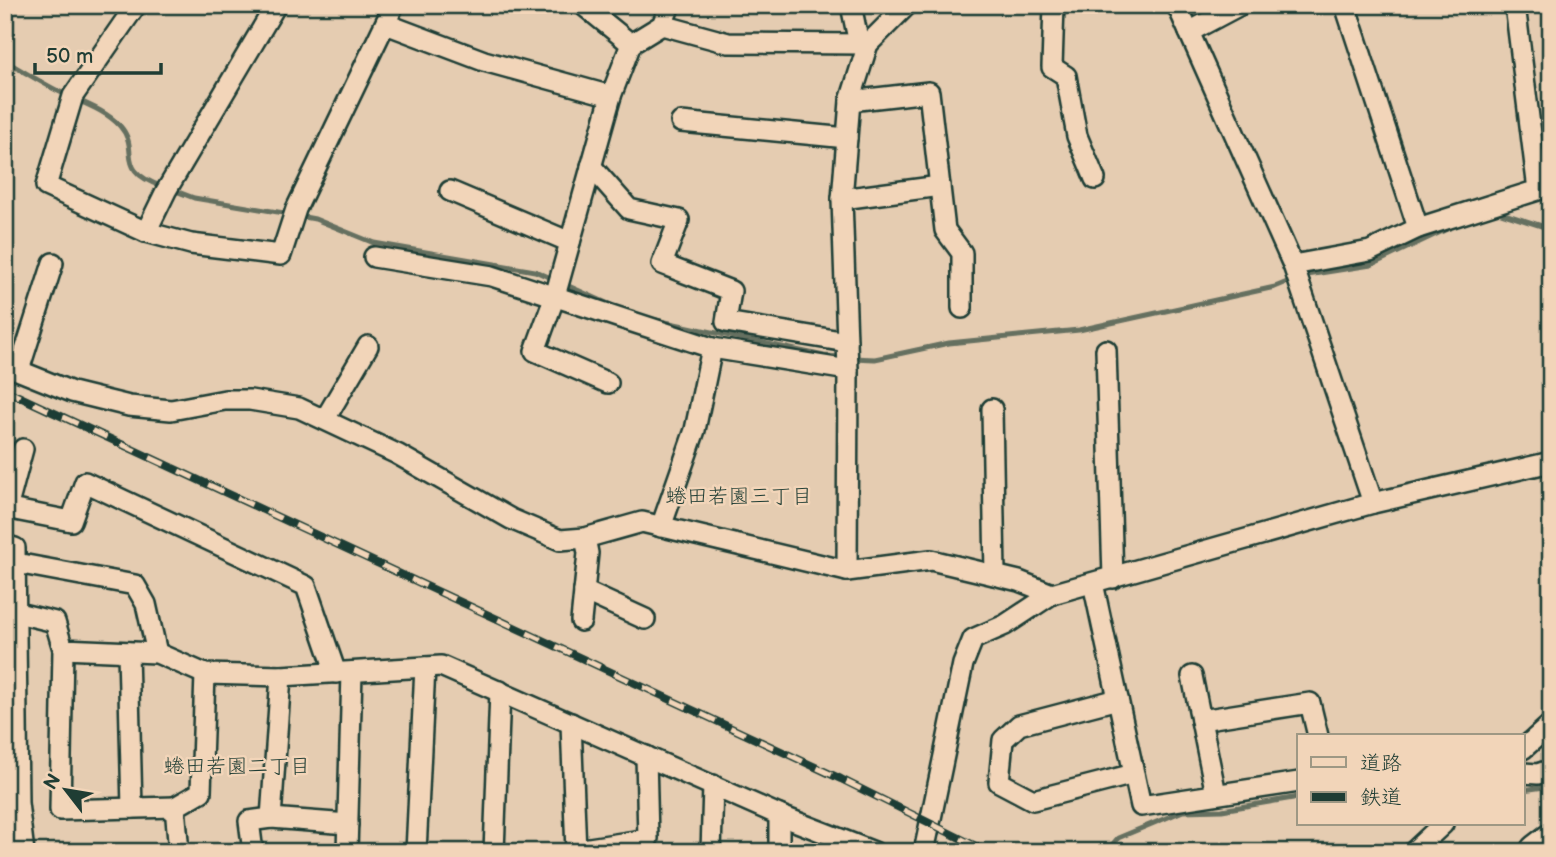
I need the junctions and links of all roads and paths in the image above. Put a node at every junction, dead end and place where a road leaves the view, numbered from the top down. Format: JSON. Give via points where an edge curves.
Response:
{"nodes":[{"id":1,"x":136,"y":5,"type":"edge"},
{"id":2,"x":276,"y":5,"type":"edge"},
{"id":3,"x":394,"y":5,"type":"edge"},
{"id":4,"x":583,"y":5,"type":"edge"},
{"id":5,"x":670,"y":5,"type":"edge"},
{"id":6,"x":851,"y":5,"type":"edge"},
{"id":7,"x":906,"y":5,"type":"edge"},
{"id":8,"x":1054,"y":5,"type":"edge"},
{"id":9,"x":1177,"y":5,"type":"edge"},
{"id":10,"x":1240,"y":5,"type":"edge"},
{"id":11,"x":1345,"y":5,"type":"edge"},
{"id":12,"x":1515,"y":5,"type":"edge"},
{"id":13,"x":386,"y":24,"type":"junction"},
{"id":14,"x":662,"y":24,"type":"junction"},
{"id":15,"x":1189,"y":32,"type":"junction"},
{"id":16,"x":631,"y":44,"type":"junction"},
{"id":17,"x":863,"y":44,"type":"junction"},
{"id":18,"x":611,"y":96,"type":"junction"},
{"id":19,"x":850,"y":101,"type":"junction"},
{"id":20,"x":681,"y":122,"type":"dead end"},
{"id":21,"x":847,"y":138,"type":"junction"},
{"id":22,"x":591,"y":166,"type":"junction"},
{"id":23,"x":1095,"y":179,"type":"dead end"},
{"id":24,"x":940,"y":186,"type":"junction"},
{"id":25,"x":450,"y":191,"type":"dead end"},
{"id":26,"x":842,"y":199,"type":"junction"},
{"id":27,"x":1418,"y":228,"type":"junction"},
{"id":28,"x":146,"y":233,"type":"junction"},
{"id":29,"x":570,"y":242,"type":"junction"},
{"id":30,"x":374,"y":257,"type":"dead end"},
{"id":31,"x":53,"y":263,"type":"dead end"},
{"id":32,"x":1293,"y":265,"type":"junction"},
{"id":33,"x":555,"y":296,"type":"junction"},
{"id":34,"x":962,"y":308,"type":"dead end"},
{"id":35,"x":847,"y":342,"type":"junction"},
{"id":36,"x":368,"y":346,"type":"dead end"},
{"id":37,"x":712,"y":348,"type":"junction"},
{"id":38,"x":1106,"y":350,"type":"dead end"},
{"id":39,"x":12,"y":368,"type":"edge"},
{"id":40,"x":848,"y":370,"type":"junction"},
{"id":41,"x":608,"y":383,"type":"dead end"},
{"id":42,"x":992,"y":409,"type":"dead end"},
{"id":43,"x":325,"y":419,"type":"junction"},
{"id":44,"x":23,"y":449,"type":"dead end"},
{"id":45,"x":1551,"y":462,"type":"edge"},
{"id":46,"x":1373,"y":503,"type":"junction"},
{"id":47,"x":6,"y":508,"type":"edge"},
{"id":48,"x":661,"y":527,"type":"junction"},
{"id":49,"x":585,"y":538,"type":"junction"},
{"id":50,"x":5,"y":545,"type":"edge"},
{"id":51,"x":16,"y":563,"type":"junction"},
{"id":52,"x":846,"y":571,"type":"junction"},
{"id":53,"x":995,"y":575,"type":"junction"},
{"id":54,"x":1113,"y":578,"type":"junction"},
{"id":55,"x":1093,"y":583,"type":"junction"},
{"id":56,"x":584,"y":591,"type":"junction"},
{"id":57,"x":1052,"y":594,"type":"junction"},
{"id":58,"x":11,"y":612,"type":"edge"},
{"id":59,"x":645,"y":620,"type":"dead end"},
{"id":60,"x":581,"y":621,"type":"dead end"},
{"id":61,"x":63,"y":649,"type":"junction"},
{"id":62,"x":128,"y":652,"type":"junction"},
{"id":63,"x":157,"y":653,"type":"junction"},
{"id":64,"x":425,"y":667,"type":"junction"},
{"id":65,"x":344,"y":672,"type":"junction"},
{"id":66,"x":205,"y":674,"type":"junction"},
{"id":67,"x":281,"y":676,"type":"junction"},
{"id":68,"x":1192,"y":676,"type":"dead end"},
{"id":69,"x":11,"y":682,"type":"edge"},
{"id":70,"x":500,"y":691,"type":"junction"},
{"id":71,"x":1118,"y":699,"type":"junction"},
{"id":72,"x":1201,"y":720,"type":"junction"},
{"id":73,"x":571,"y":723,"type":"junction"},
{"id":74,"x":1551,"y":724,"type":"edge"},
{"id":75,"x":1318,"y":734,"type":"edge"},
{"id":76,"x":1524,"y":748,"type":"edge"},
{"id":77,"x":646,"y":756,"type":"junction"},
{"id":78,"x":1551,"y":769,"type":"edge"},
{"id":79,"x":1524,"y":773,"type":"edge"},
{"id":80,"x":1134,"y":774,"type":"junction"},
{"id":81,"x":1297,"y":782,"type":"edge"},
{"id":82,"x":713,"y":785,"type":"junction"},
{"id":83,"x":1216,"y":794,"type":"junction"},
{"id":84,"x":174,"y":807,"type":"junction"},
{"id":85,"x":132,"y":808,"type":"junction"},
{"id":86,"x":779,"y":815,"type":"junction"},
{"id":87,"x":271,"y":818,"type":"junction"},
{"id":88,"x":348,"y":824,"type":"junction"},
{"id":89,"x":1441,"y":826,"type":"edge"},
{"id":90,"x":1551,"y":842,"type":"edge"},
{"id":91,"x":848,"y":846,"type":"edge"},
{"id":92,"x":576,"y":851,"type":"edge"},
{"id":93,"x":24,"y":852,"type":"edge"},
{"id":94,"x":178,"y":852,"type":"edge"},
{"id":95,"x":253,"y":852,"type":"edge"},
{"id":96,"x":347,"y":852,"type":"edge"},
{"id":97,"x":416,"y":852,"type":"edge"},
{"id":98,"x":494,"y":852,"type":"edge"},
{"id":99,"x":711,"y":852,"type":"edge"},
{"id":100,"x":779,"y":852,"type":"edge"},
{"id":101,"x":874,"y":852,"type":"edge"},
{"id":102,"x":924,"y":852,"type":"edge"},
{"id":103,"x":1413,"y":852,"type":"edge"},
{"id":104,"x":1538,"y":852,"type":"edge"}],
"edges":[{"from":1,"to":28,"type":"street","via":[[73,96],[46,186]]},
{"from":2,"to":28,"type":"street"},
{"from":3,"to":13,"type":"street"},
{"from":4,"to":16,"type":"street"},
{"from":5,"to":14,"type":"street"},
{"from":6,"to":17,"type":"street"},
{"from":7,"to":17,"type":"street"},
{"from":8,"to":23,"type":"street","via":[[1052,67],[1066,76],[1077,135]]},
{"from":9,"to":15,"type":"street"},
{"from":10,"to":15,"type":"street"},
{"from":11,"to":27,"type":"street"},
{"from":12,"to":27,"type":"street","via":[[1538,190]]},
{"from":13,"to":18,"type":"street","via":[[484,61]]},
{"from":13,"to":28,"type":"street","via":[[296,209],[281,255],[191,244]]},
{"from":14,"to":16,"type":"street"},
{"from":14,"to":17,"type":"street","via":[[728,43]]},
{"from":15,"to":32,"type":"street"},
{"from":16,"to":18,"type":"street"},
{"from":17,"to":19,"type":"street"},
{"from":18,"to":22,"type":"street"},
{"from":19,"to":21,"type":"street"},
{"from":19,"to":24,"type":"street","via":[[929,92]]},
{"from":20,"to":21,"type":"street"},
{"from":21,"to":26,"type":"street"},
{"from":22,"to":29,"type":"street"},
{"from":22,"to":35,"type":"street","via":[[629,209],[679,220],[662,264],[731,291],[726,323]]},
{"from":24,"to":26,"type":"street"},
{"from":24,"to":34,"type":"street","via":[[945,230],[962,253]]},
{"from":25,"to":29,"type":"street"},
{"from":26,"to":35,"type":"street"},
{"from":27,"to":32,"type":"street","via":[[1370,251]]},
{"from":29,"to":33,"type":"street"},
{"from":30,"to":33,"type":"street","via":[[492,276]]},
{"from":31,"to":39,"type":"street"},
{"from":32,"to":46,"type":"street"},
{"from":33,"to":37,"type":"street"},
{"from":33,"to":41,"type":"street","via":[[535,351]]},
{"from":35,"to":40,"type":"street"},
{"from":36,"to":43,"type":"street"},
{"from":37,"to":40,"type":"street"},
{"from":37,"to":48,"type":"street","via":[[695,430]]},
{"from":38,"to":54,"type":"street"},
{"from":39,"to":43,"type":"street","via":[[72,392],[129,406],[171,410],[250,400],[299,408]]},
{"from":40,"to":52,"type":"street"},
{"from":42,"to":53,"type":"street"},
{"from":43,"to":49,"type":"street","via":[[511,519],[560,540]]},
{"from":44,"to":47,"type":"street"},
{"from":45,"to":46,"type":"street"},
{"from":46,"to":54,"type":"street"},
{"from":47,"to":65,"type":"street","via":[[71,521],[85,482],[306,586]]},
{"from":48,"to":49,"type":"street","via":[[642,522]]},
{"from":48,"to":52,"type":"street"},
{"from":49,"to":56,"type":"street"},
{"from":50,"to":51,"type":"street","via":[[15,548]]},
{"from":51,"to":58,"type":"street"},
{"from":51,"to":63,"type":"street","via":[[135,585],[146,604]]},
{"from":52,"to":53,"type":"street","via":[[931,560]]},
{"from":53,"to":57,"type":"street"},
{"from":54,"to":55,"type":"street"},
{"from":55,"to":57,"type":"street"},
{"from":55,"to":71,"type":"street"},
{"from":56,"to":59,"type":"street"},
{"from":56,"to":60,"type":"street"},
{"from":57,"to":102,"type":"street","via":[[1005,625],[973,639],[963,664]]},
{"from":58,"to":61,"type":"street","via":[[55,622]]},
{"from":58,"to":69,"type":"street"},
{"from":61,"to":62,"type":"street"},
{"from":61,"to":85,"type":"street","via":[[60,810]]},
{"from":62,"to":63,"type":"street"},
{"from":62,"to":85,"type":"street"},
{"from":63,"to":66,"type":"street"},
{"from":64,"to":65,"type":"street"},
{"from":64,"to":70,"type":"street","via":[[441,666]]},
{"from":64,"to":97,"type":"street"},
{"from":65,"to":67,"type":"street"},
{"from":65,"to":88,"type":"street"},
{"from":66,"to":67,"type":"street"},
{"from":66,"to":84,"type":"street","via":[[201,792]]},
{"from":67,"to":87,"type":"street"},
{"from":68,"to":72,"type":"street"},
{"from":69,"to":93,"type":"street"},
{"from":70,"to":73,"type":"street"},
{"from":70,"to":98,"type":"street"},
{"from":71,"to":80,"type":"street"},
{"from":71,"to":80,"type":"street","via":[[1019,725],[1003,740],[999,782],[1032,800]]},
{"from":72,"to":75,"type":"street","via":[[1310,703]]},
{"from":72,"to":83,"type":"street"},
{"from":73,"to":77,"type":"street"},
{"from":73,"to":92,"type":"street"},
{"from":74,"to":76,"type":"street"},
{"from":77,"to":82,"type":"street"},
{"from":77,"to":92,"type":"street","via":[[648,839]]},
{"from":78,"to":79,"type":"street"},
{"from":80,"to":83,"type":"street","via":[[1141,806]]},
{"from":81,"to":83,"type":"street"},
{"from":82,"to":86,"type":"street"},
{"from":82,"to":99,"type":"street"},
{"from":84,"to":85,"type":"street"},
{"from":84,"to":94,"type":"street"},
{"from":86,"to":91,"type":"street"},
{"from":86,"to":100,"type":"street"},
{"from":87,"to":88,"type":"street"},
{"from":87,"to":95,"type":"street","via":[[249,821]]},
{"from":88,"to":96,"type":"street"},
{"from":89,"to":103,"type":"street"},
{"from":90,"to":104,"type":"highway"},
{"from":91,"to":101,"type":"street"}]}
